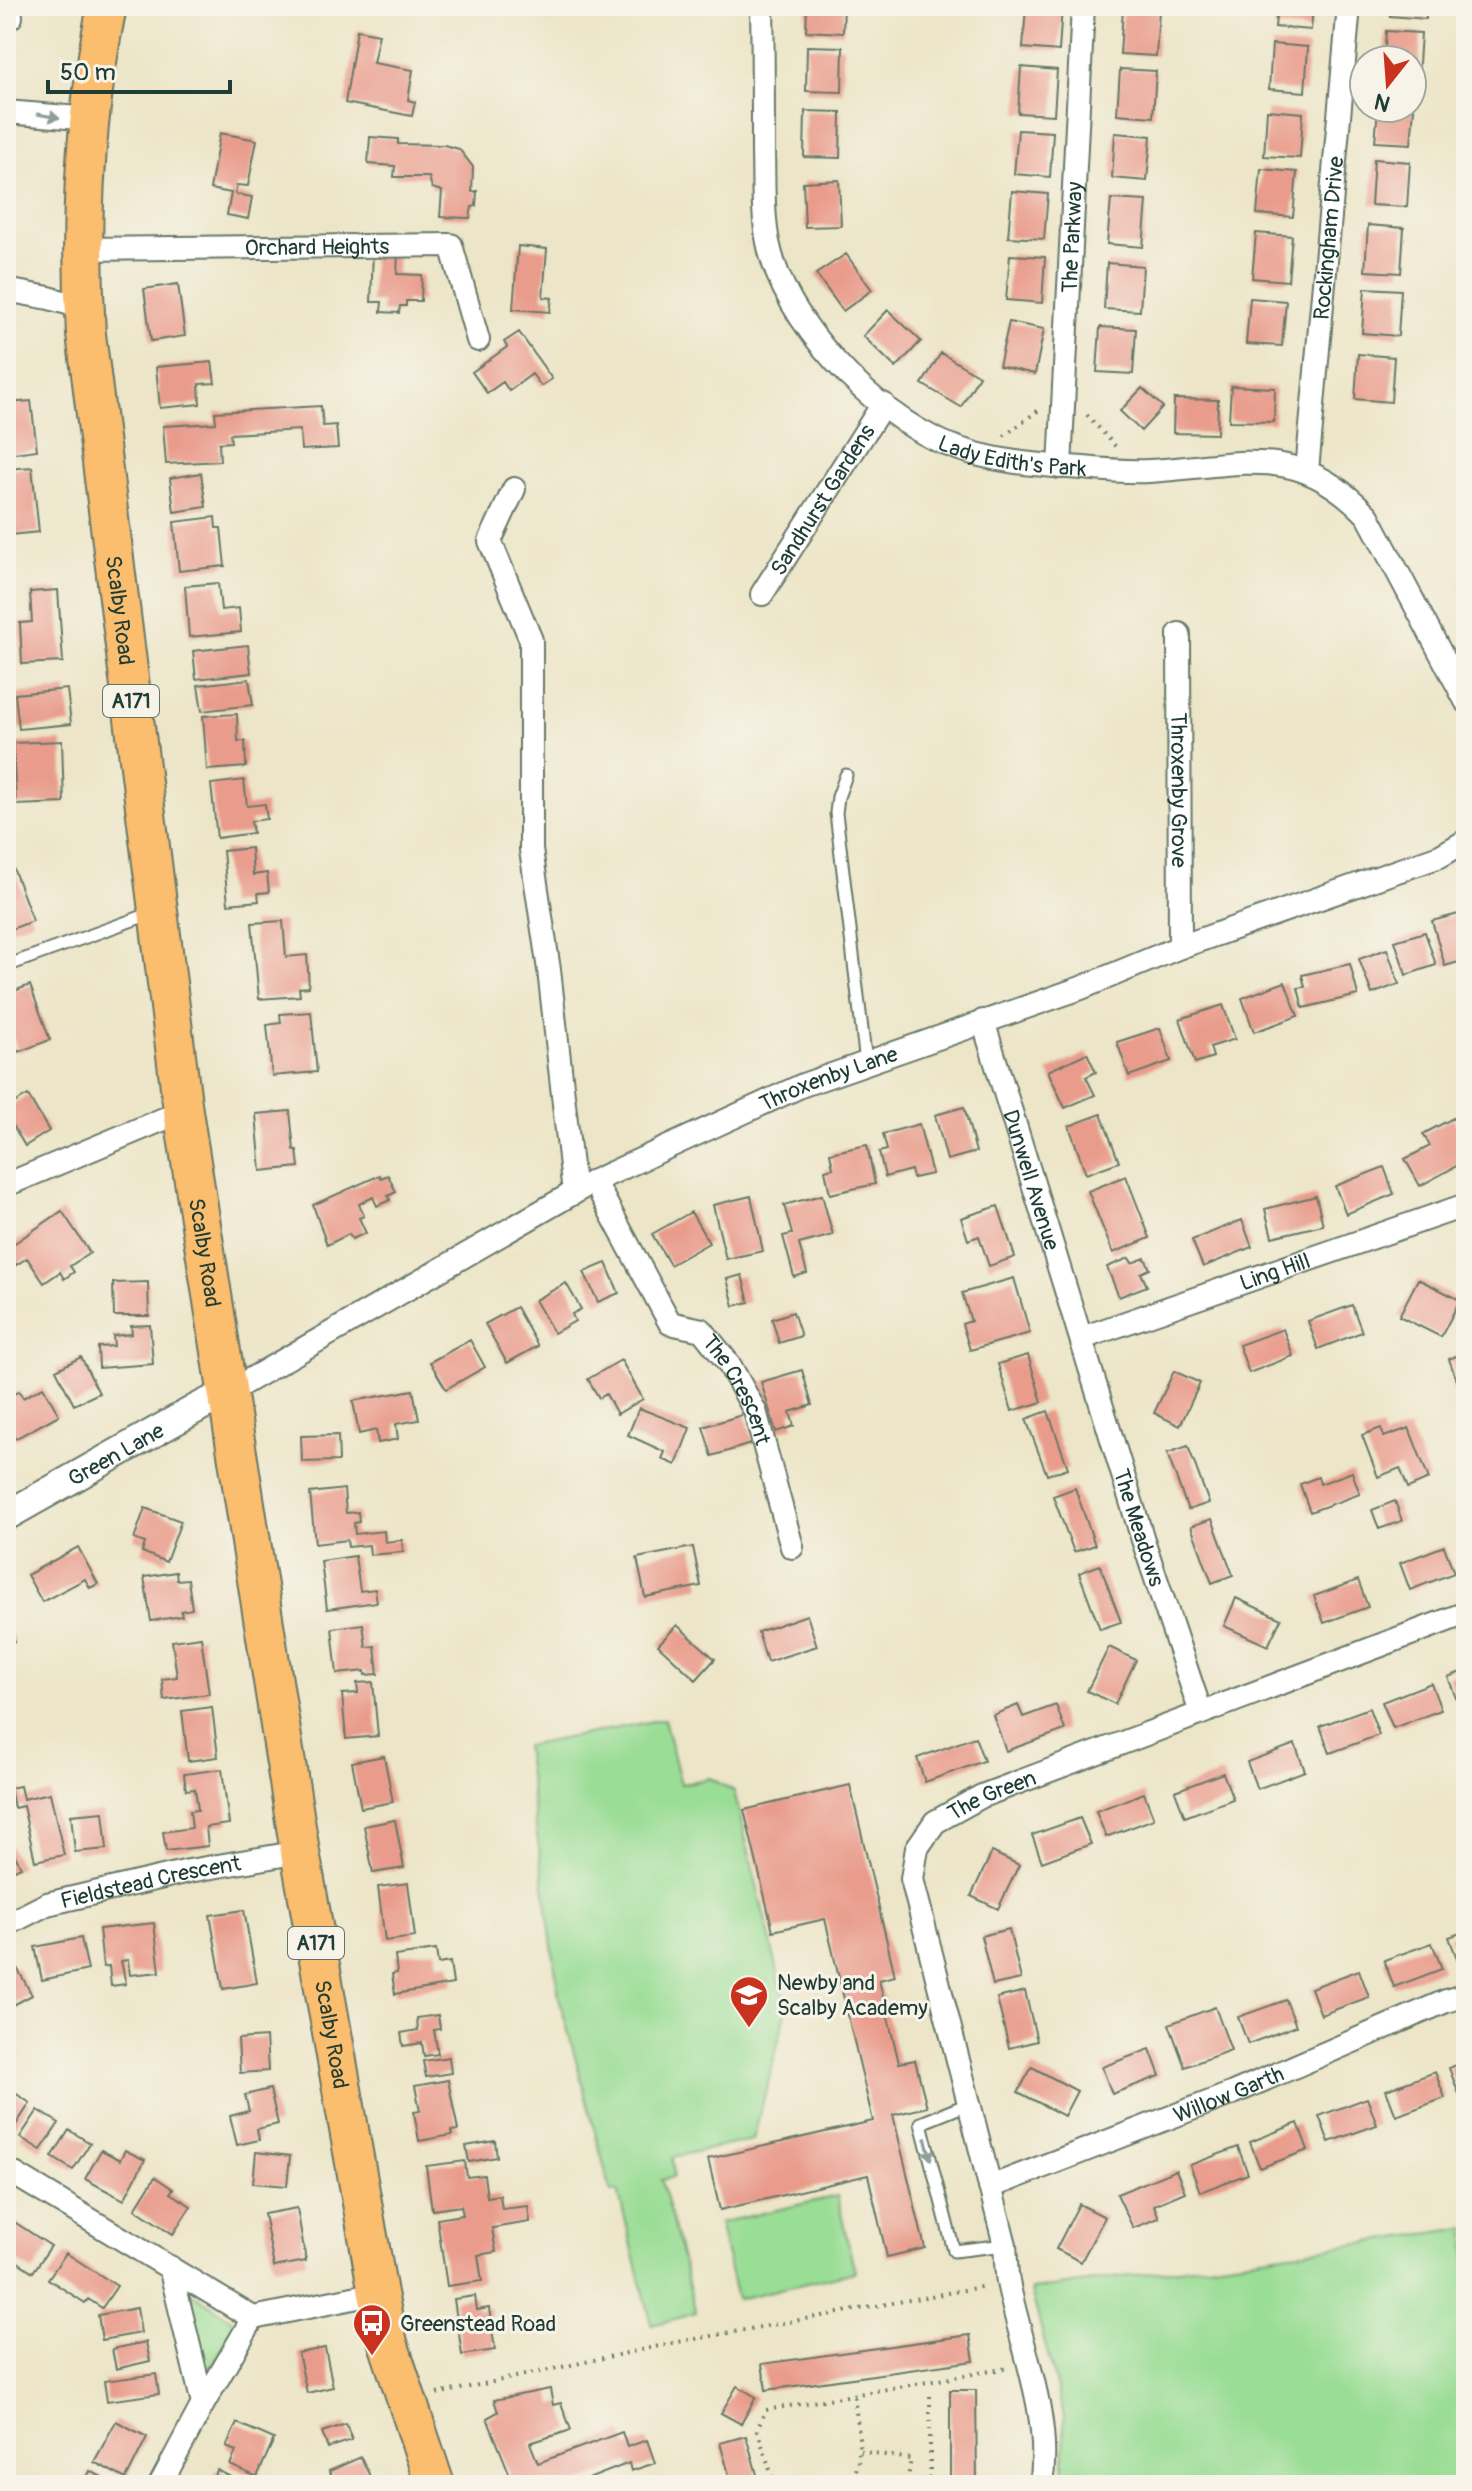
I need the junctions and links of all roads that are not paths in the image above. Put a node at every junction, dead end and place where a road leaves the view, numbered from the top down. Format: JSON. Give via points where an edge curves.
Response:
{"nodes":[{"id":1,"x":107,"y":6,"type":"edge"},
{"id":2,"x":762,"y":6,"type":"edge"},
{"id":3,"x":1083,"y":6,"type":"edge"},
{"id":4,"x":1349,"y":6,"type":"edge"},
{"id":5,"x":6,"y":112,"type":"edge"},
{"id":6,"x":91,"y":119,"type":"junction"},
{"id":7,"x":83,"y":249,"type":"junction"},
{"id":8,"x":6,"y":290,"type":"edge"},
{"id":9,"x":85,"y":308,"type":"junction"},
{"id":10,"x":478,"y":340,"type":"dead end"},
{"id":11,"x":883,"y":404,"type":"junction"},
{"id":12,"x":1060,"y":467,"type":"junction"},
{"id":13,"x":1307,"y":471,"type":"junction"},
{"id":14,"x":514,"y":489,"type":"dead end"},
{"id":15,"x":762,"y":594,"type":"dead end"},
{"id":16,"x":1179,"y":634,"type":"dead end"},
{"id":17,"x":1466,"y":701,"type":"edge"},
{"id":18,"x":846,"y":775,"type":"dead end"},
{"id":19,"x":1466,"y":841,"type":"edge"},
{"id":20,"x":157,"y":912,"type":"junction"},
{"id":21,"x":1180,"y":947,"type":"junction"},
{"id":22,"x":6,"y":966,"type":"edge"},
{"id":23,"x":983,"y":1021,"type":"junction"},
{"id":24,"x":866,"y":1063,"type":"junction"},
{"id":25,"x":183,"y":1111,"type":"junction"},
{"id":26,"x":594,"y":1181,"type":"junction"},
{"id":27,"x":6,"y":1185,"type":"edge"},
{"id":28,"x":574,"y":1193,"type":"junction"},
{"id":29,"x":1466,"y":1205,"type":"edge"},
{"id":30,"x":1082,"y":1338,"type":"junction"},
{"id":31,"x":227,"y":1393,"type":"junction"},
{"id":32,"x":6,"y":1516,"type":"edge"},
{"id":33,"x":792,"y":1547,"type":"dead end"},
{"id":34,"x":1466,"y":1613,"type":"edge"},
{"id":35,"x":1201,"y":1713,"type":"junction"},
{"id":36,"x":300,"y":1852,"type":"junction"},
{"id":37,"x":6,"y":1925,"type":"edge"},
{"id":38,"x":1466,"y":1995,"type":"edge"},
{"id":39,"x":968,"y":2104,"type":"junction"},
{"id":40,"x":6,"y":2169,"type":"edge"},
{"id":41,"x":990,"y":2187,"type":"junction"},
{"id":42,"x":1005,"y":2245,"type":"junction"},
{"id":43,"x":170,"y":2267,"type":"junction"},
{"id":44,"x":378,"y":2293,"type":"junction"},
{"id":45,"x":253,"y":2318,"type":"junction"},
{"id":46,"x":203,"y":2404,"type":"junction"},
{"id":47,"x":160,"y":2485,"type":"edge"},
{"id":48,"x":435,"y":2485,"type":"edge"},
{"id":49,"x":1041,"y":2485,"type":"edge"}],
"edges":[{"from":1,"to":6,"type":"highway","name":"Scalby Road","number":"A171"},
{"from":2,"to":11,"type":"street","name":"Lady Edith's Park","via":[[767,239],[784,290],[831,357]]},
{"from":3,"to":12,"type":"street","name":"The Parkway"},
{"from":4,"to":13,"type":"street","name":"Rockingham Drive"},
{"from":5,"to":6,"type":"street","one_way":true},
{"from":6,"to":7,"type":"highway","name":"Scalby Road","number":"A171"},
{"from":7,"to":9,"type":"highway","name":"Scalby Road","number":"A171"},
{"from":7,"to":10,"type":"street","name":"Orchard Heights","via":[[451,245]]},
{"from":8,"to":9,"type":"street"},
{"from":9,"to":20,"type":"highway","name":"Scalby Road","number":"A171"},
{"from":11,"to":12,"type":"street","name":"Lady Edith's Park","via":[[944,444],[1020,464]]},
{"from":11,"to":15,"type":"street","name":"Sandhurst Gardens"},
{"from":12,"to":13,"type":"street","name":"Lady Edith's Park","via":[[1140,472],[1257,462]]},
{"from":13,"to":17,"type":"street","name":"Lady Edith's Park","via":[[1368,516]]},
{"from":14,"to":28,"type":"street","via":[[490,541],[531,640],[531,850]]},
{"from":16,"to":21,"type":"street","name":"Throxenby Grove"},
{"from":18,"to":24,"type":"lane","via":[[836,813]]},
{"from":19,"to":21,"type":"street","name":"Throxenby Lane","via":[[1440,856]]},
{"from":20,"to":22,"type":"lane"},
{"from":20,"to":25,"type":"highway","name":"Scalby Road","number":"A171"},
{"from":21,"to":23,"type":"street","name":"Throxenby Lane"},
{"from":23,"to":24,"type":"street","name":"Throxenby Lane"},
{"from":23,"to":30,"type":"street","name":"Dunwell Avenue"},
{"from":24,"to":26,"type":"street","name":"Throxenby Lane","via":[[803,1085]]},
{"from":25,"to":27,"type":"street"},
{"from":25,"to":31,"type":"highway","name":"Scalby Road","number":"A171"},
{"from":26,"to":28,"type":"street","name":"Throxenby Lane"},
{"from":26,"to":33,"type":"street","name":"The Crescent","via":[[670,1323],[702,1330],[755,1411]]},
{"from":28,"to":31,"type":"street","name":"Throxenby Lane"},
{"from":29,"to":30,"type":"street","name":"Ling Hill"},
{"from":30,"to":35,"type":"street","name":"The Meadows"},
{"from":31,"to":32,"type":"street","name":"Green Lane"},
{"from":31,"to":36,"type":"highway","name":"Scalby Road","number":"A171"},
{"from":34,"to":35,"type":"street","name":"The Green"},
{"from":35,"to":39,"type":"street","name":"The Green","via":[[982,1796],[935,1822],[917,1848],[912,1879]]},
{"from":36,"to":37,"type":"street","name":"Fieldstead Crescent","via":[[47,1904]]},
{"from":36,"to":44,"type":"highway","name":"Scalby Road","number":"A171"},
{"from":38,"to":41,"type":"street","name":"Willow Garth"},
{"from":39,"to":41,"type":"street","name":"The Green"},
{"from":39,"to":42,"type":"lane","one_way":true,"via":[[921,2123],[954,2251]]},
{"from":40,"to":43,"type":"street"},
{"from":41,"to":42,"type":"street","name":"The Green"},
{"from":42,"to":49,"type":"street","name":"The Green","via":[[1008,2282],[1042,2433]]},
{"from":43,"to":45,"type":"street"},
{"from":43,"to":46,"type":"street"},
{"from":44,"to":45,"type":"street"},
{"from":44,"to":48,"type":"highway","name":"Scalby Road","number":"A171","via":[[388,2343]]},
{"from":45,"to":46,"type":"street"},
{"from":46,"to":47,"type":"street"}]}
